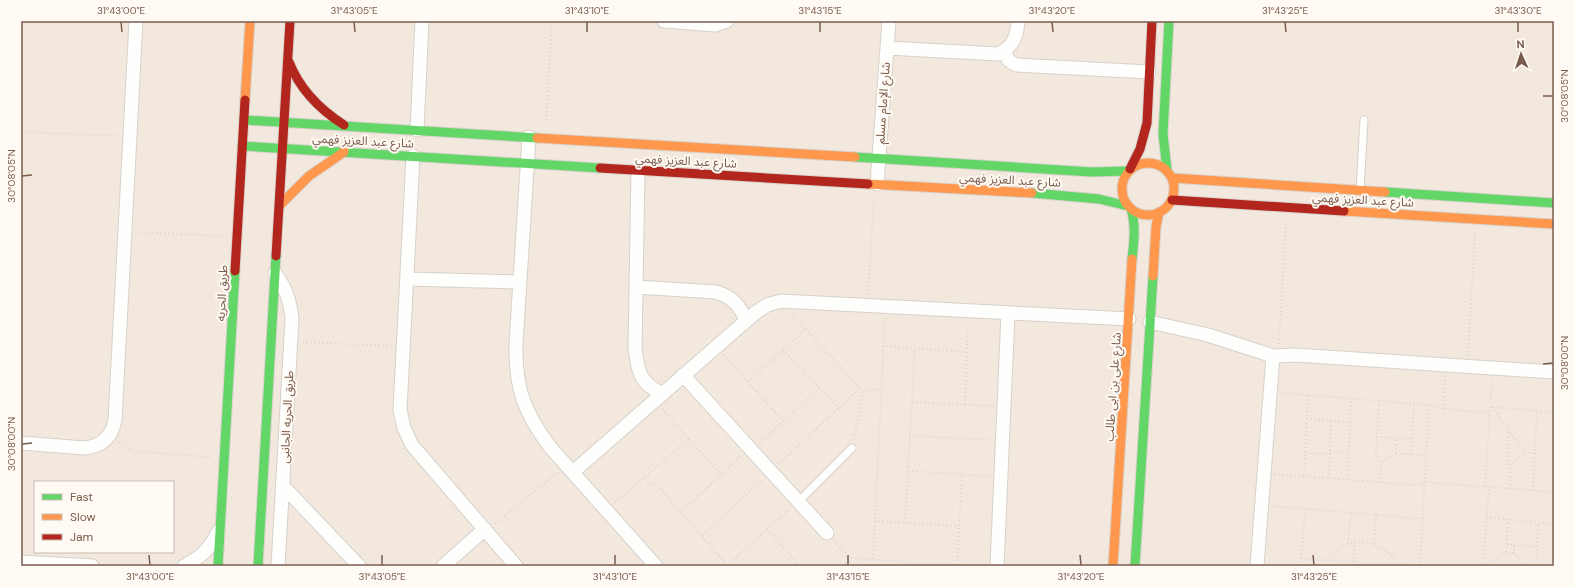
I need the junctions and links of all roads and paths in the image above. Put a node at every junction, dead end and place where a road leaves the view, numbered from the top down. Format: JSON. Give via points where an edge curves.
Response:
{"nodes":[{"id":1,"x":136,"y":21,"type":"edge"},
{"id":2,"x":250,"y":21,"type":"edge"},
{"id":3,"x":290,"y":21,"type":"edge"},
{"id":4,"x":422,"y":21,"type":"edge"},
{"id":5,"x":552,"y":21,"type":"edge"},
{"id":6,"x":664,"y":21,"type":"edge"},
{"id":7,"x":727,"y":21,"type":"edge"},
{"id":8,"x":889,"y":21,"type":"edge"},
{"id":9,"x":1018,"y":21,"type":"edge"},
{"id":10,"x":1152,"y":21,"type":"edge"},
{"id":11,"x":1170,"y":21,"type":"edge"},
{"id":12,"x":887,"y":48,"type":"junction"},
{"id":13,"x":1005,"y":51,"type":"junction"},
{"id":14,"x":288,"y":59,"type":"junction"},
{"id":15,"x":1150,"y":72,"type":"junction"},
{"id":16,"x":244,"y":120,"type":"junction"},
{"id":17,"x":1364,"y":120,"type":"dead end"},
{"id":18,"x":284,"y":122,"type":"junction"},
{"id":19,"x":1147,"y":123,"type":"junction"},
{"id":20,"x":1164,"y":124,"type":"junction"},
{"id":21,"x":417,"y":130,"type":"junction"},
{"id":22,"x":21,"y":132,"type":"edge"},
{"id":23,"x":346,"y":132,"type":"junction"},
{"id":24,"x":130,"y":137,"type":"junction"},
{"id":25,"x":529,"y":137,"type":"junction"},
{"id":26,"x":545,"y":138,"type":"junction"},
{"id":27,"x":242,"y":146,"type":"junction"},
{"id":28,"x":282,"y":148,"type":"junction"},
{"id":29,"x":344,"y":152,"type":"junction"},
{"id":30,"x":413,"y":156,"type":"junction"},
{"id":31,"x":879,"y":159,"type":"junction"},
{"id":32,"x":527,"y":163,"type":"junction"},
{"id":33,"x":638,"y":170,"type":"junction"},
{"id":34,"x":1129,"y":170,"type":"junction"},
{"id":35,"x":1167,"y":170,"type":"junction"},
{"id":36,"x":1172,"y":178,"type":"junction"},
{"id":37,"x":1199,"y":180,"type":"junction"},
{"id":38,"x":876,"y":184,"type":"junction"},
{"id":39,"x":1360,"y":191,"type":"junction"},
{"id":40,"x":1172,"y":200,"type":"junction"},
{"id":41,"x":1197,"y":202,"type":"junction"},
{"id":42,"x":1554,"y":203,"type":"edge"},
{"id":43,"x":280,"y":206,"type":"junction"},
{"id":44,"x":1130,"y":208,"type":"junction"},
{"id":45,"x":1287,"y":208,"type":"junction"},
{"id":46,"x":1159,"y":212,"type":"junction"},
{"id":47,"x":1476,"y":219,"type":"junction"},
{"id":48,"x":1554,"y":224,"type":"edge"},
{"id":49,"x":125,"y":232,"type":"junction"},
{"id":50,"x":237,"y":236,"type":"junction"},
{"id":51,"x":1133,"y":245,"type":"junction"},
{"id":52,"x":1155,"y":246,"type":"junction"},
{"id":53,"x":275,"y":273,"type":"junction"},
{"id":54,"x":407,"y":279,"type":"junction"},
{"id":55,"x":520,"y":282,"type":"junction"},
{"id":56,"x":636,"y":287,"type":"junction"},
{"id":57,"x":781,"y":301,"type":"junction"},
{"id":58,"x":868,"y":306,"type":"junction"},
{"id":59,"x":885,"y":307,"type":"junction"},
{"id":60,"x":969,"y":311,"type":"junction"},
{"id":61,"x":1008,"y":313,"type":"junction"},
{"id":62,"x":1129,"y":319,"type":"junction"},
{"id":63,"x":746,"y":321,"type":"junction"},
{"id":64,"x":1150,"y":322,"type":"junction"},
{"id":65,"x":806,"y":329,"type":"junction"},
{"id":66,"x":291,"y":341,"type":"junction"},
{"id":67,"x":404,"y":346,"type":"junction"},
{"id":68,"x":717,"y":346,"type":"junction"},
{"id":69,"x":883,"y":346,"type":"junction"},
{"id":70,"x":914,"y":348,"type":"junction"},
{"id":71,"x":783,"y":350,"type":"junction"},
{"id":72,"x":967,"y":352,"type":"junction"},
{"id":73,"x":1276,"y":356,"type":"junction"},
{"id":74,"x":1446,"y":365,"type":"junction"},
{"id":75,"x":1468,"y":366,"type":"junction"},
{"id":76,"x":1492,"y":368,"type":"junction"},
{"id":77,"x":1554,"y":372,"type":"edge"},
{"id":78,"x":684,"y":375,"type":"junction"},
{"id":79,"x":748,"y":382,"type":"junction"},
{"id":80,"x":820,"y":388,"type":"junction"},
{"id":81,"x":860,"y":388,"type":"junction"},
{"id":82,"x":881,"y":388,"type":"junction"},
{"id":83,"x":863,"y":392,"type":"junction"},
{"id":84,"x":1270,"y":392,"type":"junction"},
{"id":85,"x":1308,"y":395,"type":"junction"},
{"id":86,"x":658,"y":397,"type":"junction"},
{"id":87,"x":1351,"y":399,"type":"junction"},
{"id":88,"x":1379,"y":401,"type":"junction"},
{"id":89,"x":912,"y":402,"type":"junction"},
{"id":90,"x":1414,"y":404,"type":"junction"},
{"id":91,"x":965,"y":405,"type":"junction"},
{"id":92,"x":1429,"y":405,"type":"junction"},
{"id":93,"x":1003,"y":406,"type":"junction"},
{"id":94,"x":1491,"y":407,"type":"junction"},
{"id":95,"x":839,"y":408,"type":"junction"},
{"id":96,"x":1443,"y":409,"type":"junction"},
{"id":97,"x":1537,"y":411,"type":"junction"},
{"id":98,"x":1554,"y":412,"type":"edge"},
{"id":99,"x":1489,"y":413,"type":"junction"},
{"id":100,"x":1307,"y":419,"type":"junction"},
{"id":101,"x":783,"y":421,"type":"junction"},
{"id":102,"x":1331,"y":421,"type":"junction"},
{"id":103,"x":1350,"y":422,"type":"junction"},
{"id":104,"x":114,"y":429,"type":"junction"},
{"id":105,"x":1508,"y":431,"type":"junction"},
{"id":106,"x":910,"y":436,"type":"junction"},
{"id":107,"x":1377,"y":437,"type":"junction"},
{"id":108,"x":1396,"y":438,"type":"junction"},
{"id":109,"x":1412,"y":439,"type":"junction"},
{"id":110,"x":689,"y":440,"type":"junction"},
{"id":111,"x":1002,"y":440,"type":"junction"},
{"id":112,"x":21,"y":443,"type":"edge"},
{"id":113,"x":852,"y":448,"type":"joint"},
{"id":114,"x":750,"y":449,"type":"junction"},
{"id":115,"x":1330,"y":451,"type":"junction"},
{"id":116,"x":1349,"y":452,"type":"junction"},
{"id":117,"x":1305,"y":453,"type":"junction"},
{"id":118,"x":1396,"y":453,"type":"junction"},
{"id":119,"x":1524,"y":453,"type":"junction"},
{"id":120,"x":1535,"y":453,"type":"junction"},
{"id":121,"x":1330,"y":454,"type":"junction"},
{"id":122,"x":1411,"y":455,"type":"junction"},
{"id":123,"x":1426,"y":456,"type":"junction"},
{"id":124,"x":224,"y":458,"type":"junction"},
{"id":125,"x":1381,"y":464,"type":"junction"},
{"id":126,"x":1510,"y":466,"type":"junction"},
{"id":127,"x":569,"y":468,"type":"junction"},
{"id":128,"x":908,"y":471,"type":"junction"},
{"id":129,"x":771,"y":472,"type":"junction"},
{"id":130,"x":962,"y":474,"type":"junction"},
{"id":131,"x":1264,"y":474,"type":"junction"},
{"id":132,"x":721,"y":475,"type":"junction"},
{"id":133,"x":1000,"y":476,"type":"junction"},
{"id":134,"x":1304,"y":476,"type":"junction"},
{"id":135,"x":645,"y":477,"type":"junction"},
{"id":136,"x":1329,"y":478,"type":"junction"},
{"id":137,"x":1348,"y":480,"type":"junction"},
{"id":138,"x":1380,"y":482,"type":"junction"},
{"id":139,"x":1425,"y":482,"type":"junction"},
{"id":140,"x":283,"y":486,"type":"junction"},
{"id":141,"x":1485,"y":487,"type":"junction"},
{"id":142,"x":1489,"y":487,"type":"junction"},
{"id":143,"x":1510,"y":489,"type":"junction"},
{"id":144,"x":1533,"y":490,"type":"junction"},
{"id":145,"x":1554,"y":492,"type":"edge"},
{"id":146,"x":798,"y":502,"type":"junction"},
{"id":147,"x":1262,"y":505,"type":"junction"},
{"id":148,"x":1305,"y":509,"type":"junction"},
{"id":149,"x":606,"y":510,"type":"junction"},
{"id":150,"x":682,"y":512,"type":"junction"},
{"id":151,"x":1351,"y":512,"type":"junction"},
{"id":152,"x":1376,"y":514,"type":"junction"},
{"id":153,"x":1486,"y":517,"type":"junction"},
{"id":154,"x":1422,"y":519,"type":"junction"},
{"id":155,"x":1508,"y":519,"type":"junction"},
{"id":156,"x":875,"y":521,"type":"junction"},
{"id":157,"x":1538,"y":522,"type":"junction"},
{"id":158,"x":905,"y":523,"type":"junction"},
{"id":159,"x":1554,"y":524,"type":"edge"},
{"id":160,"x":959,"y":526,"type":"junction"},
{"id":161,"x":220,"y":529,"type":"junction"},
{"id":162,"x":767,"y":529,"type":"junction"},
{"id":163,"x":486,"y":530,"type":"junction"},
{"id":164,"x":827,"y":533,"type":"joint"},
{"id":165,"x":702,"y":536,"type":"junction"},
{"id":166,"x":1355,"y":542,"type":"junction"},
{"id":167,"x":1348,"y":543,"type":"junction"},
{"id":168,"x":1374,"y":544,"type":"junction"},
{"id":169,"x":1507,"y":545,"type":"junction"},
{"id":170,"x":1514,"y":546,"type":"junction"},
{"id":171,"x":1537,"y":547,"type":"junction"},
{"id":172,"x":1506,"y":553,"type":"junction"},
{"id":173,"x":1514,"y":553,"type":"junction"},
{"id":174,"x":850,"y":558,"type":"junction"},
{"id":175,"x":874,"y":559,"type":"junction"},
{"id":176,"x":1301,"y":559,"type":"junction"},
{"id":177,"x":1324,"y":561,"type":"junction"},
{"id":178,"x":21,"y":562,"type":"edge"},
{"id":179,"x":1353,"y":562,"type":"junction"},
{"id":180,"x":936,"y":565,"type":"edge"},
{"id":181,"x":957,"y":565,"type":"edge"},
{"id":182,"x":1399,"y":565,"type":"junction"},
{"id":183,"x":92,"y":566,"type":"edge"},
{"id":184,"x":184,"y":566,"type":"edge"},
{"id":185,"x":218,"y":566,"type":"edge"},
{"id":186,"x":258,"y":566,"type":"edge"},
{"id":187,"x":278,"y":566,"type":"edge"},
{"id":188,"x":359,"y":566,"type":"edge"},
{"id":189,"x":443,"y":566,"type":"edge"},
{"id":190,"x":516,"y":566,"type":"edge"},
{"id":191,"x":656,"y":566,"type":"edge"},
{"id":192,"x":728,"y":566,"type":"edge"},
{"id":193,"x":800,"y":566,"type":"edge"},
{"id":194,"x":842,"y":566,"type":"edge"},
{"id":195,"x":850,"y":566,"type":"edge"},
{"id":196,"x":965,"y":566,"type":"edge"},
{"id":197,"x":996,"y":566,"type":"edge"},
{"id":198,"x":1113,"y":566,"type":"edge"},
{"id":199,"x":1135,"y":566,"type":"edge"},
{"id":200,"x":1257,"y":566,"type":"edge"},
{"id":201,"x":1301,"y":566,"type":"edge"},
{"id":202,"x":1421,"y":566,"type":"edge"},
{"id":203,"x":1483,"y":566,"type":"edge"},
{"id":204,"x":1527,"y":566,"type":"edge"},
{"id":205,"x":1536,"y":566,"type":"edge"}],
"edges":[{"from":1,"to":24,"type":"street"},
{"from":2,"to":16,"type":"street","name":"طريق الحريه"},
{"from":3,"to":14,"type":"street"},
{"from":4,"to":21,"type":"street"},
{"from":5,"to":26,"type":"path"},
{"from":6,"to":7,"type":"street","via":[[716,25]]},
{"from":8,"to":12,"type":"street","name":"شارع الإمام مسلم"},
{"from":9,"to":13,"type":"street","via":[[1015,38]]},
{"from":10,"to":15,"type":"street"},
{"from":11,"to":20,"type":"street"},
{"from":12,"to":13,"type":"street","via":[[990,54]]},
{"from":12,"to":31,"type":"street","name":"شارع الإمام مسلم"},
{"from":13,"to":15,"type":"street","via":[[1008,60],[1016,65]]},
{"from":14,"to":18,"type":"street"},
{"from":14,"to":23,"type":"street","via":[[298,82],[313,102]]},
{"from":15,"to":19,"type":"street"},
{"from":16,"to":18,"type":"street","name":"شارع عبد العزيز فهمي"},
{"from":16,"to":27,"type":"street","name":"طريق الحريه"},
{"from":17,"to":39,"type":"lane"},
{"from":18,"to":23,"type":"street","name":"شارع عبد العزيز فهمي"},
{"from":18,"to":28,"type":"street"},
{"from":19,"to":20,"type":"street","via":[[1157,126]]},
{"from":19,"to":34,"type":"street","via":[[1142,144]]},
{"from":20,"to":35,"type":"street"},
{"from":21,"to":23,"type":"street","name":"شارع عبد العزيز فهمي"},
{"from":21,"to":25,"type":"street","name":"شارع عبد العزيز فهمي"},
{"from":22,"to":24,"type":"path"},
{"from":23,"to":29,"type":"street"},
{"from":24,"to":49,"type":"street"},
{"from":25,"to":26,"type":"street","name":"شارع عبد العزيز فهمي"},
{"from":25,"to":32,"type":"street"},
{"from":26,"to":31,"type":"street","name":"شارع عبد العزيز فهمي"},
{"from":27,"to":28,"type":"street","name":"شارع عبد العزيز فهمي"},
{"from":27,"to":50,"type":"street","name":"طريق الحريه"},
{"from":28,"to":29,"type":"street","name":"شارع عبد العزيز فهمي"},
{"from":28,"to":43,"type":"street"},
{"from":29,"to":30,"type":"street","name":"شارع عبد العزيز فهمي"},
{"from":29,"to":43,"type":"street","via":[[309,176]]},
{"from":30,"to":32,"type":"street","name":"شارع عبد العزيز فهمي"},
{"from":30,"to":54,"type":"street"},
{"from":31,"to":34,"type":"street","name":"شارع عبد العزيز فهمي","via":[[1093,175]]},
{"from":31,"to":38,"type":"street","name":"شارع الإمام مسلم"},
{"from":32,"to":33,"type":"street","name":"شارع عبد العزيز فهمي"},
{"from":32,"to":55,"type":"street"},
{"from":33,"to":38,"type":"street","name":"شارع عبد العزيز فهمي"},
{"from":33,"to":56,"type":"street"},
{"from":34,"to":35,"type":"street","via":[[1136,165],[1149,162]]},
{"from":34,"to":44,"type":"street","via":[[1122,182],[1122,188],[1124,200]]},
{"from":35,"to":36,"type":"street"},
{"from":36,"to":37,"type":"street","name":"شارع عبد العزيز فهمي"},
{"from":36,"to":40,"type":"street"},
{"from":37,"to":39,"type":"street","name":"شارع عبد العزيز فهمي"},
{"from":37,"to":41,"type":"street","via":[[1195,191]]},
{"from":38,"to":44,"type":"street","name":"شارع عبد العزيز فهمي","via":[[1091,194]]},
{"from":38,"to":58,"type":"path"},
{"from":39,"to":42,"type":"street","name":"شارع عبد العزيز فهمي"},
{"from":40,"to":41,"type":"street","name":"شارع عبد العزيز فهمي"},
{"from":40,"to":46,"type":"street"},
{"from":41,"to":45,"type":"street","name":"شارع عبد العزيز فهمي"},
{"from":43,"to":53,"type":"street"},
{"from":44,"to":46,"type":"street","via":[[1148,215]]},
{"from":44,"to":51,"type":"street","name":"شارع على بن ابى طالب","via":[[1134,224]]},
{"from":45,"to":47,"type":"street","name":"شارع عبد العزيز فهمي"},
{"from":45,"to":73,"type":"path"},
{"from":46,"to":52,"type":"street"},
{"from":47,"to":48,"type":"street","name":"شارع عبد العزيز فهمي"},
{"from":47,"to":75,"type":"path"},
{"from":49,"to":50,"type":"path"},
{"from":49,"to":104,"type":"street"},
{"from":50,"to":124,"type":"street","name":"طريق الحريه"},
{"from":51,"to":52,"type":"street","via":[[1144,242]]},
{"from":51,"to":62,"type":"street","name":"شارع على بن ابى طالب"},
{"from":52,"to":64,"type":"street"},
{"from":53,"to":66,"type":"street","name":"طريق الحريه الجانبى","via":[[290,302]]},
{"from":53,"to":186,"type":"street"},
{"from":54,"to":55,"type":"street"},
{"from":54,"to":67,"type":"street"},
{"from":55,"to":127,"type":"street","via":[[516,359],[519,388],[526,410],[537,429]]},
{"from":56,"to":63,"type":"street","via":[[716,292],[726,295],[739,306]]},
{"from":56,"to":86,"type":"street","via":[[635,349],[639,372]]},
{"from":57,"to":58,"type":"street"},
{"from":57,"to":63,"type":"street","via":[[767,305]]},
{"from":57,"to":65,"type":"path"},
{"from":58,"to":59,"type":"street"},
{"from":59,"to":60,"type":"street"},
{"from":59,"to":69,"type":"path"},
{"from":60,"to":61,"type":"street"},
{"from":60,"to":72,"type":"path"},
{"from":61,"to":62,"type":"street"},
{"from":61,"to":93,"type":"street"},
{"from":62,"to":198,"type":"street","name":"شارع على بن ابى طالب"},
{"from":63,"to":68,"type":"street"},
{"from":64,"to":73,"type":"street","via":[[1208,335]]},
{"from":64,"to":199,"type":"street"},
{"from":65,"to":71,"type":"path"},
{"from":65,"to":81,"type":"path"},
{"from":66,"to":67,"type":"path"},
{"from":66,"to":140,"type":"street","name":"طريق الحريه الجانبى"},
{"from":67,"to":163,"type":"street","via":[[400,410],[404,428],[412,445]]},
{"from":68,"to":78,"type":"street"},
{"from":68,"to":79,"type":"path"},
{"from":69,"to":70,"type":"path"},
{"from":69,"to":82,"type":"path"},
{"from":70,"to":72,"type":"path"},
{"from":70,"to":89,"type":"path"},
{"from":71,"to":79,"type":"path"},
{"from":71,"to":80,"type":"path"},
{"from":72,"to":91,"type":"path"},
{"from":73,"to":74,"type":"street","via":[[1296,355]]},
{"from":73,"to":84,"type":"street"},
{"from":74,"to":75,"type":"street"},
{"from":74,"to":96,"type":"path"},
{"from":75,"to":76,"type":"street"},
{"from":76,"to":77,"type":"street"},
{"from":76,"to":94,"type":"path"},
{"from":78,"to":86,"type":"street"},
{"from":78,"to":114,"type":"street"},
{"from":79,"to":101,"type":"path"},
{"from":80,"to":95,"type":"path"},
{"from":80,"to":101,"type":"path"},
{"from":81,"to":83,"type":"path"},
{"from":81,"to":95,"type":"path"},
{"from":82,"to":83,"type":"path"},
{"from":82,"to":156,"type":"path"},
{"from":83,"to":113,"type":"path"},
{"from":84,"to":85,"type":"path"},
{"from":84,"to":131,"type":"street"},
{"from":85,"to":87,"type":"path"},
{"from":85,"to":100,"type":"path"},
{"from":86,"to":110,"type":"path"},
{"from":86,"to":127,"type":"street"},
{"from":87,"to":88,"type":"path"},
{"from":87,"to":103,"type":"path"},
{"from":88,"to":90,"type":"path"},
{"from":88,"to":107,"type":"path"},
{"from":89,"to":91,"type":"path"},
{"from":89,"to":106,"type":"path"},
{"from":90,"to":92,"type":"path"},
{"from":90,"to":109,"type":"path"},
{"from":91,"to":93,"type":"path"},
{"from":92,"to":96,"type":"path"},
{"from":92,"to":123,"type":"path"},
{"from":93,"to":111,"type":"street"},
{"from":94,"to":97,"type":"path"},
{"from":94,"to":99,"type":"path"},
{"from":94,"to":105,"type":"path"},
{"from":95,"to":129,"type":"path"},
{"from":96,"to":99,"type":"path"},
{"from":97,"to":98,"type":"path"},
{"from":97,"to":120,"type":"path"},
{"from":99,"to":141,"type":"path"},
{"from":100,"to":102,"type":"path"},
{"from":100,"to":117,"type":"path"},
{"from":101,"to":114,"type":"path"},
{"from":102,"to":103,"type":"path"},
{"from":102,"to":115,"type":"path"},
{"from":103,"to":116,"type":"path"},
{"from":104,"to":112,"type":"street","via":[[106,440],[94,447]]},
{"from":104,"to":124,"type":"path","via":[[119,443],[133,451]]},
{"from":105,"to":119,"type":"path"},
{"from":105,"to":126,"type":"path","via":[[1507,465]]},
{"from":106,"to":111,"type":"path"},
{"from":106,"to":128,"type":"path"},
{"from":107,"to":108,"type":"path"},
{"from":107,"to":125,"type":"path","via":[[1376,455]]},
{"from":108,"to":109,"type":"path"},
{"from":108,"to":118,"type":"path"},
{"from":109,"to":122,"type":"path"},
{"from":110,"to":132,"type":"path"},
{"from":110,"to":135,"type":"path"},
{"from":111,"to":133,"type":"street"},
{"from":113,"to":146,"type":"lane"},
{"from":114,"to":129,"type":"street"},
{"from":114,"to":132,"type":"path"},
{"from":115,"to":116,"type":"path"},
{"from":115,"to":121,"type":"path"},
{"from":116,"to":137,"type":"path"},
{"from":117,"to":121,"type":"path"},
{"from":117,"to":134,"type":"path"},
{"from":118,"to":122,"type":"path"},
{"from":118,"to":125,"type":"path"},
{"from":119,"to":120,"type":"path"},
{"from":119,"to":126,"type":"path"},
{"from":120,"to":144,"type":"path"},
{"from":121,"to":136,"type":"path"},
{"from":122,"to":123,"type":"path"},
{"from":123,"to":139,"type":"path"},
{"from":124,"to":161,"type":"street","name":"طريق الحريه"},
{"from":125,"to":138,"type":"path"},
{"from":126,"to":143,"type":"path"},
{"from":127,"to":149,"type":"street"},
{"from":127,"to":163,"type":"path"},
{"from":128,"to":130,"type":"path"},
{"from":128,"to":158,"type":"path"},
{"from":129,"to":146,"type":"street"},
{"from":129,"to":165,"type":"path"},
{"from":130,"to":133,"type":"path"},
{"from":130,"to":160,"type":"path"},
{"from":131,"to":134,"type":"path"},
{"from":131,"to":147,"type":"street"},
{"from":132,"to":150,"type":"path"},
{"from":133,"to":197,"type":"street"},
{"from":134,"to":136,"type":"path"},
{"from":135,"to":149,"type":"path"},
{"from":135,"to":150,"type":"path","via":[[650,483],[658,486]]},
{"from":136,"to":137,"type":"path"},
{"from":137,"to":138,"type":"path"},
{"from":138,"to":139,"type":"path","via":[[1415,485]]},
{"from":139,"to":141,"type":"path"},
{"from":139,"to":154,"type":"path"},
{"from":140,"to":187,"type":"street","name":"طريق الحريه الجانبى"},
{"from":140,"to":188,"type":"street"},
{"from":141,"to":142,"type":"path"},
{"from":142,"to":143,"type":"path"},
{"from":142,"to":153,"type":"path"},
{"from":143,"to":144,"type":"path"},
{"from":144,"to":145,"type":"path"},
{"from":146,"to":162,"type":"path"},
{"from":146,"to":164,"type":"street"},
{"from":147,"to":148,"type":"path"},
{"from":147,"to":200,"type":"street"},
{"from":148,"to":151,"type":"path"},
{"from":148,"to":176,"type":"path"},
{"from":149,"to":191,"type":"street"},
{"from":150,"to":165,"type":"path"},
{"from":151,"to":152,"type":"path"},
{"from":151,"to":167,"type":"path"},
{"from":152,"to":154,"type":"path"},
{"from":152,"to":168,"type":"path"},
{"from":153,"to":155,"type":"path"},
{"from":153,"to":203,"type":"path"},
{"from":154,"to":202,"type":"path"},
{"from":155,"to":157,"type":"path"},
{"from":155,"to":169,"type":"path"},
{"from":156,"to":158,"type":"path"},
{"from":156,"to":175,"type":"path"},
{"from":157,"to":159,"type":"path"},
{"from":157,"to":171,"type":"path"},
{"from":158,"to":160,"type":"path"},
{"from":160,"to":181,"type":"path"},
{"from":161,"to":184,"type":"street","via":[[211,545],[199,558]]},
{"from":161,"to":185,"type":"street","name":"طريق الحريه"},
{"from":162,"to":192,"type":"path"},
{"from":162,"to":193,"type":"path"},
{"from":163,"to":189,"type":"street"},
{"from":163,"to":190,"type":"street"},
{"from":164,"to":174,"type":"path"},
{"from":165,"to":192,"type":"path"},
{"from":166,"to":167,"type":"path"},
{"from":166,"to":168,"type":"path"},
{"from":166,"to":179,"type":"path"},
{"from":167,"to":177,"type":"path","via":[[1331,553]]},
{"from":168,"to":182,"type":"path","via":[[1384,548]]},
{"from":169,"to":170,"type":"path"},
{"from":169,"to":172,"type":"path"},
{"from":170,"to":171,"type":"path"},
{"from":170,"to":173,"type":"path"},
{"from":171,"to":205,"type":"path"},
{"from":172,"to":173,"type":"path"},
{"from":172,"to":203,"type":"path"},
{"from":173,"to":204,"type":"path"},
{"from":174,"to":175,"type":"path"},
{"from":174,"to":194,"type":"path"},
{"from":174,"to":195,"type":"path"},
{"from":175,"to":180,"type":"path"},
{"from":176,"to":177,"type":"path"},
{"from":176,"to":201,"type":"path"},
{"from":177,"to":179,"type":"path"},
{"from":178,"to":183,"type":"street"},
{"from":179,"to":182,"type":"path"},
{"from":180,"to":181,"type":"path"},
{"from":181,"to":196,"type":"path"},
{"from":182,"to":202,"type":"path"}]}
